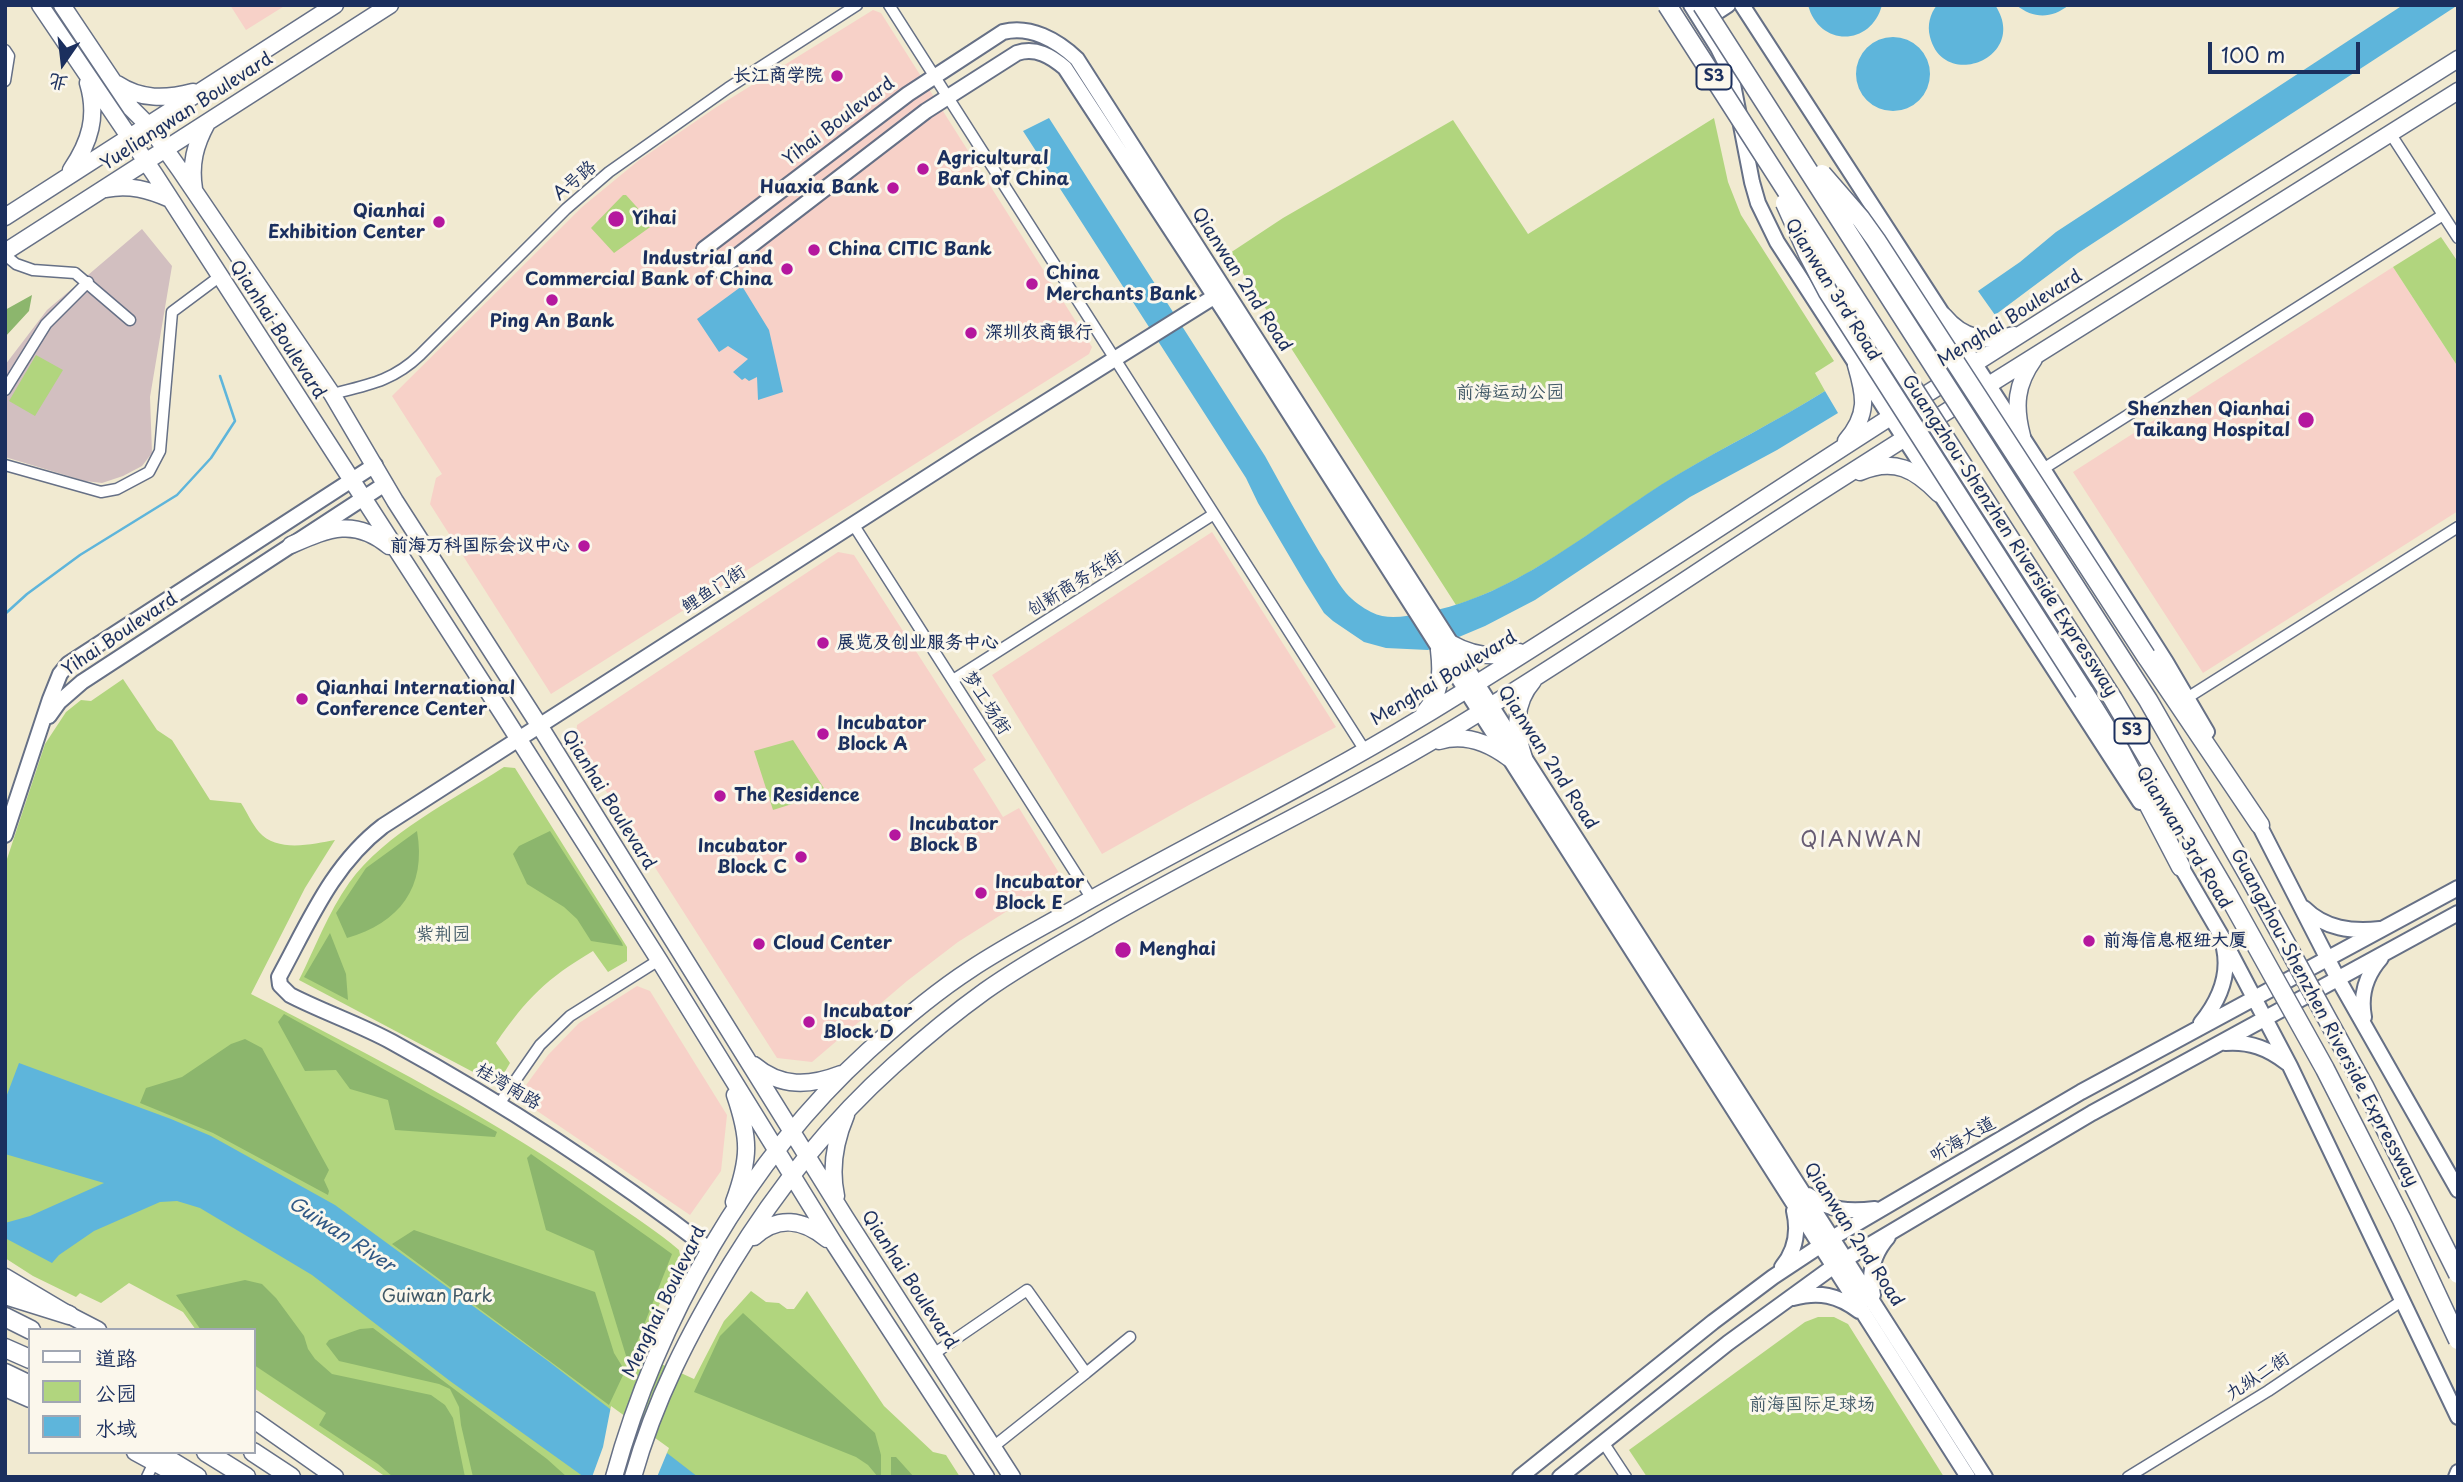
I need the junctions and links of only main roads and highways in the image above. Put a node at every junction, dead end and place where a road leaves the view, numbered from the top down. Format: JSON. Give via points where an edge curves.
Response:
{"nodes":[{"id":1,"x":40,"y":5,"type":"edge"},
{"id":2,"x":62,"y":5,"type":"edge"},
{"id":3,"x":335,"y":5,"type":"edge"},
{"id":4,"x":390,"y":5,"type":"edge"},
{"id":5,"x":1667,"y":5,"type":"edge"},
{"id":6,"x":1702,"y":14,"type":"edge"},
{"id":7,"x":2458,"y":59,"type":"edge"},
{"id":8,"x":84,"y":71,"type":"junction"},
{"id":9,"x":112,"y":80,"type":"junction"},
{"id":10,"x":205,"y":89,"type":"junction"},
{"id":11,"x":2458,"y":91,"type":"edge"},
{"id":12,"x":209,"y":120,"type":"junction"},
{"id":13,"x":148,"y":125,"type":"junction"},
{"id":14,"x":1780,"y":125,"type":"junction"},
{"id":15,"x":129,"y":137,"type":"junction"},
{"id":16,"x":1760,"y":148,"type":"junction"},
{"id":17,"x":165,"y":149,"type":"junction"},
{"id":18,"x":146,"y":161,"type":"junction"},
{"id":19,"x":67,"y":177,"type":"junction"},
{"id":20,"x":100,"y":190,"type":"junction"},
{"id":21,"x":194,"y":191,"type":"junction"},
{"id":22,"x":170,"y":199,"type":"junction"},
{"id":23,"x":5,"y":217,"type":"edge"},
{"id":24,"x":5,"y":254,"type":"edge"},
{"id":25,"x":1944,"y":316,"type":"road end"},
{"id":26,"x":2029,"y":329,"type":"junction"},
{"id":27,"x":2039,"y":353,"type":"junction"},
{"id":28,"x":1856,"y":365,"type":"road end"},
{"id":29,"x":2022,"y":436,"type":"road end"},
{"id":30,"x":1836,"y":453,"type":"junction"},
{"id":31,"x":1829,"y":486,"type":"junction"},
{"id":32,"x":1939,"y":494,"type":"road end"},
{"id":33,"x":291,"y":545,"type":"road end"},
{"id":34,"x":403,"y":560,"type":"junction"},
{"id":35,"x":1537,"y":645,"type":"junction"},
{"id":36,"x":1540,"y":674,"type":"junction"},
{"id":37,"x":1418,"y":720,"type":"junction"},
{"id":38,"x":1420,"y":748,"type":"junction"},
{"id":39,"x":2260,"y":825,"type":"road end"},
{"id":40,"x":2181,"y":867,"type":"road end"},
{"id":41,"x":747,"y":1058,"type":"junction"},
{"id":42,"x":846,"y":1071,"type":"junction"},
{"id":43,"x":727,"y":1073,"type":"junction"},
{"id":44,"x":851,"y":1106,"type":"junction"},
{"id":45,"x":793,"y":1131,"type":"junction"},
{"id":46,"x":778,"y":1152,"type":"junction"},
{"id":47,"x":807,"y":1154,"type":"junction"},
{"id":48,"x":791,"y":1175,"type":"junction"},
{"id":49,"x":845,"y":1217,"type":"junction"},
{"id":50,"x":726,"y":1224,"type":"junction"},
{"id":51,"x":835,"y":1245,"type":"junction"},
{"id":52,"x":734,"y":1260,"type":"junction"},
{"id":53,"x":2458,"y":1274,"type":"edge"},
{"id":54,"x":5,"y":1277,"type":"edge"},
{"id":55,"x":5,"y":1294,"type":"edge"},
{"id":56,"x":69,"y":1315,"type":"junction"},
{"id":57,"x":5,"y":1317,"type":"edge"},
{"id":58,"x":28,"y":1328,"type":"edge"},
{"id":59,"x":94,"y":1328,"type":"edge"},
{"id":60,"x":2458,"y":1340,"type":"edge"},
{"id":61,"x":5,"y":1348,"type":"edge"},
{"id":62,"x":28,"y":1358,"type":"edge"},
{"id":63,"x":5,"y":1373,"type":"edge"},
{"id":64,"x":28,"y":1384,"type":"edge"},
{"id":65,"x":5,"y":1388,"type":"edge"},
{"id":66,"x":28,"y":1398,"type":"edge"},
{"id":67,"x":256,"y":1421,"type":"edge"},
{"id":68,"x":209,"y":1454,"type":"edge"},
{"id":69,"x":256,"y":1454,"type":"edge"},
{"id":70,"x":152,"y":1464,"type":"edge"},
{"id":71,"x":181,"y":1477,"type":"edge"},
{"id":72,"x":197,"y":1477,"type":"edge"},
{"id":73,"x":246,"y":1477,"type":"edge"},
{"id":74,"x":291,"y":1477,"type":"edge"},
{"id":75,"x":335,"y":1477,"type":"edge"},
{"id":76,"x":614,"y":1477,"type":"edge"},
{"id":77,"x":633,"y":1477,"type":"edge"},
{"id":78,"x":986,"y":1477,"type":"edge"},
{"id":79,"x":1012,"y":1477,"type":"edge"}],
"edges":[{"from":1,"to":8,"type":"main road","name":"Qianhai Boulevard"},
{"from":2,"to":9,"type":"main road","name":"Qianhai Boulevard"},
{"from":3,"to":10,"type":"main road","name":"Yueliangwan Boulevard"},
{"from":4,"to":12,"type":"main road","name":"Yueliangwan Boulevard"},
{"from":5,"to":16,"type":"highway","number":"S3","bridge":true},
{"from":6,"to":14,"type":"highway","number":"S3","bridge":true},
{"from":7,"to":26,"type":"main road","name":"Menghai Boulevard"},
{"from":8,"to":15,"type":"main road","name":"Qianhai Boulevard"},
{"from":8,"to":19,"type":"main road","via":[[93,103],[92,123],[86,146]]},
{"from":9,"to":10,"type":"main road","via":[[135,94],[153,98]]},
{"from":9,"to":13,"type":"main road","name":"Qianhai Boulevard"},
{"from":10,"to":13,"type":"main road","name":"Yueliangwan Boulevard"},
{"from":11,"to":27,"type":"main road","name":"Menghai Boulevard"},
{"from":12,"to":17,"type":"main road","name":"Yueliangwan Boulevard"},
{"from":12,"to":21,"type":"main road","via":[[194,156]]},
{"from":13,"to":15,"type":"main road","name":"Yueliangwan Boulevard"},
{"from":13,"to":17,"type":"main road","name":"Qianhai Boulevard"},
{"from":14,"to":39,"type":"highway","bridge":true,"via":[[1876,240]]},
{"from":14,"to":53,"type":"highway","name":"Guangzhou-Shenzhen Riverside Expressway","number":"S3","bridge":true,"via":[[2148,700],[2364,1086]]},
{"from":15,"to":18,"type":"main road","name":"Qianhai Boulevard"},
{"from":15,"to":19,"type":"main road","name":"Yueliangwan Boulevard"},
{"from":16,"to":40,"type":"highway","bridge":true,"via":[[1828,292],[2120,750]]},
{"from":16,"to":60,"type":"highway","name":"Guangzhou-Shenzhen Riverside Expressway","number":"S3","bridge":true,"via":[[2113,699],[2227,892],[2325,1069]]},
{"from":17,"to":18,"type":"main road","name":"Yueliangwan Boulevard"},
{"from":17,"to":21,"type":"main road","name":"Qianhai Boulevard"},
{"from":18,"to":20,"type":"main road","name":"Yueliangwan Boulevard"},
{"from":18,"to":22,"type":"main road","name":"Qianhai Boulevard"},
{"from":19,"to":23,"type":"main road","name":"Yueliangwan Boulevard"},
{"from":20,"to":22,"type":"main road","via":[[132,187]]},
{"from":20,"to":24,"type":"main road","name":"Yueliangwan Boulevard"},
{"from":21,"to":41,"type":"main road","name":"Qianhai Boulevard","via":[[332,394]]},
{"from":22,"to":34,"type":"main road","name":"Qianhai Boulevard"},
{"from":25,"to":26,"type":"main road","via":[[1958,330],[1978,339]]},
{"from":26,"to":30,"type":"main road","name":"Menghai Boulevard"},
{"from":27,"to":29,"type":"main road","via":[[2018,389],[2016,408]]},
{"from":27,"to":31,"type":"main road","name":"Menghai Boulevard"},
{"from":28,"to":30,"type":"main road","via":[[1864,392],[1861,419]]},
{"from":30,"to":35,"type":"main road","name":"Menghai Boulevard"},
{"from":31,"to":32,"type":"main road","via":[[1884,466],[1910,470]]},
{"from":31,"to":36,"type":"main road","name":"Menghai Boulevard"},
{"from":33,"to":34,"type":"main road","via":[[337,529],[359,529],[381,540]]},
{"from":34,"to":43,"type":"main road","name":"Qianhai Boulevard"},
{"from":35,"to":37,"type":"main road","name":"Menghai Boulevard"},
{"from":35,"to":37,"type":"main road","via":[[1489,655],[1446,647],[1440,684]]},
{"from":36,"to":38,"type":"main road","name":"Menghai Boulevard"},
{"from":36,"to":38,"type":"main road","via":[[1517,715],[1517,758],[1471,739],[1444,739]]},
{"from":37,"to":42,"type":"main road","name":"Menghai Boulevard","via":[[971,969]]},
{"from":38,"to":44,"type":"main road","name":"Menghai Boulevard","via":[[1133,902],[1007,976],[958,1010]]},
{"from":41,"to":42,"type":"main road","via":[[772,1077],[796,1084],[818,1082]]},
{"from":41,"to":45,"type":"main road","name":"Qianhai Boulevard"},
{"from":42,"to":45,"type":"main road","name":"Menghai Boulevard"},
{"from":43,"to":46,"type":"main road","name":"Qianhai Boulevard"},
{"from":43,"to":50,"type":"main road","via":[[747,1142],[742,1177]]},
{"from":44,"to":47,"type":"main road","name":"Menghai Boulevard"},
{"from":44,"to":49,"type":"main road","via":[[839,1132],[833,1170],[836,1196]]},
{"from":45,"to":46,"type":"main road","name":"Menghai Boulevard"},
{"from":45,"to":47,"type":"main road","name":"Qianhai Boulevard"},
{"from":46,"to":48,"type":"main road","name":"Qianhai Boulevard"},
{"from":46,"to":50,"type":"main road","name":"Menghai Boulevard"},
{"from":47,"to":48,"type":"main road","name":"Menghai Boulevard"},
{"from":47,"to":49,"type":"main road","name":"Qianhai Boulevard"},
{"from":48,"to":51,"type":"main road","name":"Qianhai Boulevard"},
{"from":48,"to":52,"type":"main road","name":"Menghai Boulevard"},
{"from":49,"to":79,"type":"main road","name":"Qianhai Boulevard"},
{"from":50,"to":76,"type":"main road","name":"Menghai Boulevard","via":[[666,1336]]},
{"from":51,"to":52,"type":"main road","via":[[809,1227],[785,1221],[761,1230]]},
{"from":51,"to":78,"type":"main road","name":"Qianhai Boulevard"},
{"from":52,"to":77,"type":"main road","name":"Menghai Boulevard","via":[[684,1345],[651,1420]]},
{"from":54,"to":56,"type":"main road"},
{"from":55,"to":56,"type":"highway"},
{"from":56,"to":59,"type":"main road"},
{"from":57,"to":58,"type":"highway"},
{"from":61,"to":62,"type":"highway"},
{"from":63,"to":64,"type":"highway"},
{"from":65,"to":66,"type":"main road"},
{"from":67,"to":75,"type":"main road"},
{"from":68,"to":73,"type":"highway"},
{"from":69,"to":74,"type":"highway"},
{"from":70,"to":71,"type":"main road"},
{"from":70,"to":72,"type":"highway"}]}
